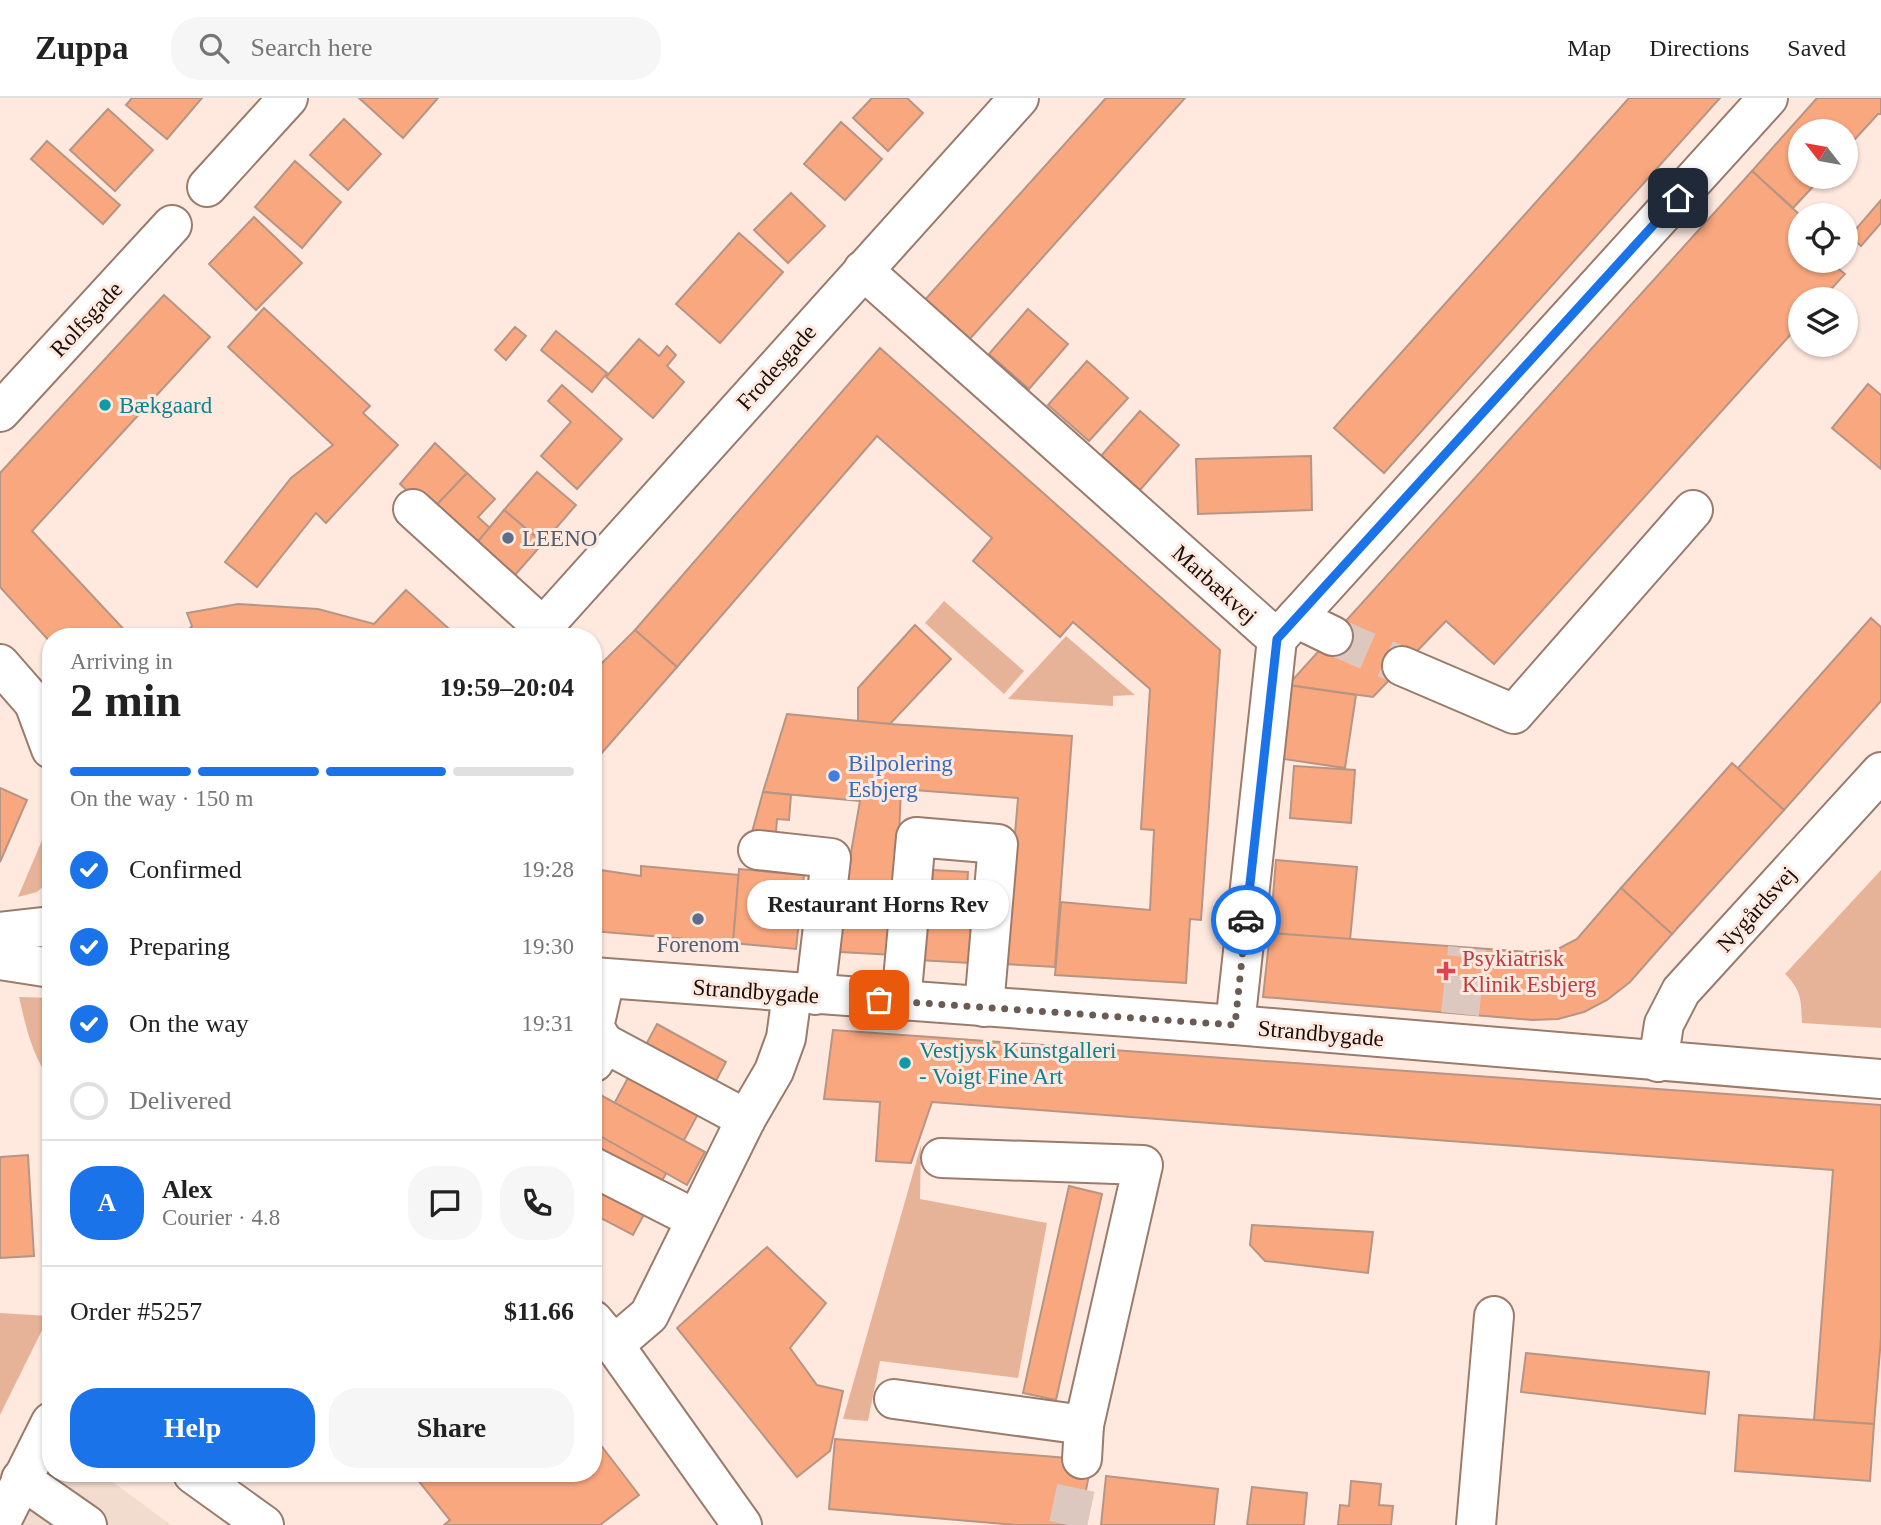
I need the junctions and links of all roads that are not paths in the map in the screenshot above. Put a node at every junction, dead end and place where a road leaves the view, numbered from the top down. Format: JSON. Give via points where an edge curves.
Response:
{"nodes":[{"id":1,"x":288,"y":98,"type":"edge"},
{"id":2,"x":1019,"y":98,"type":"edge"},
{"id":3,"x":1768,"y":98,"type":"edge"},
{"id":4,"x":207,"y":187,"type":"dead end"},
{"id":5,"x":172,"y":225,"type":"dead end"},
{"id":6,"x":863,"y":270,"type":"junction"},
{"id":7,"x":0,"y":412,"type":"edge"},
{"id":8,"x":413,"y":509,"type":"dead end"},
{"id":9,"x":1693,"y":510,"type":"dead end"},
{"id":10,"x":535,"y":628,"type":"edge"},
{"id":11,"x":543,"y":628,"type":"edge"},
{"id":12,"x":1286,"y":629,"type":"junction"},
{"id":13,"x":1332,"y":636,"type":"tunnel mouth"},
{"id":14,"x":0,"y":664,"type":"edge"},
{"id":15,"x":1402,"y":666,"type":"tunnel mouth"},
{"id":16,"x":42,"y":708,"type":"edge"},
{"id":17,"x":1881,"y":772,"type":"edge"},
{"id":18,"x":758,"y":850,"type":"dead end"},
{"id":19,"x":42,"y":927,"type":"edge"},
{"id":20,"x":0,"y":932,"type":"edge"},
{"id":21,"x":0,"y":960,"type":"edge"},
{"id":22,"x":42,"y":967,"type":"edge"},
{"id":23,"x":602,"y":978,"type":"edge"},
{"id":24,"x":803,"y":995,"type":"junction"},
{"id":25,"x":901,"y":1002,"type":"junction"},
{"id":26,"x":984,"y":1007,"type":"junction"},
{"id":27,"x":1235,"y":1025,"type":"junction"},
{"id":28,"x":602,"y":1054,"type":"edge"},
{"id":29,"x":1658,"y":1062,"type":"junction"},
{"id":30,"x":1881,"y":1079,"type":"edge"},
{"id":31,"x":746,"y":1119,"type":"junction"},
{"id":32,"x":942,"y":1158,"type":"dead end"},
{"id":33,"x":602,"y":1172,"type":"edge"},
{"id":34,"x":695,"y":1219,"type":"junction"},
{"id":35,"x":1494,"y":1316,"type":"dead end"},
{"id":36,"x":603,"y":1332,"type":"edge"},
{"id":37,"x":894,"y":1399,"type":"dead end"},
{"id":38,"x":42,"y":1439,"type":"edge"},
{"id":39,"x":21,"y":1479,"type":"junction"},
{"id":40,"x":204,"y":1482,"type":"edge"},
{"id":41,"x":0,"y":1524,"type":"edge"},
{"id":42,"x":87,"y":1525,"type":"edge"},
{"id":43,"x":264,"y":1525,"type":"edge"},
{"id":44,"x":742,"y":1525,"type":"edge"},
{"id":45,"x":1476,"y":1525,"type":"edge"}],
"edges":[{"from":1,"to":4,"type":"street"},
{"from":2,"to":6,"type":"street","name":"Frodesgade"},
{"from":3,"to":12,"type":"street"},
{"from":5,"to":7,"type":"street","name":"Rolfsgade"},
{"from":6,"to":11,"type":"street","name":"Frodesgade"},
{"from":6,"to":12,"type":"street","name":"Marbækvej"},
{"from":8,"to":10,"type":"street"},
{"from":9,"to":15,"type":"street","via":[[1514,714]]},
{"from":12,"to":13,"type":"street"},
{"from":12,"to":27,"type":"street","name":"Marbækvej"},
{"from":14,"to":16,"type":"street"},
{"from":17,"to":29,"type":"street","name":"Nygårdsvej","via":[[1681,991],[1664,1024]]},
{"from":18,"to":24,"type":"street","via":[[831,858]]},
{"from":19,"to":20,"type":"street"},
{"from":21,"to":22,"type":"street"},
{"from":23,"to":24,"type":"street","name":"Strandbygade"},
{"from":24,"to":25,"type":"street","name":"Strandbygade"},
{"from":24,"to":31,"type":"street","via":[[774,1070]]},
{"from":25,"to":26,"type":"street","name":"Strandbygade"},
{"from":25,"to":26,"type":"street","via":[[916,837],[998,845]]},
{"from":26,"to":27,"type":"street","name":"Strandbygade"},
{"from":27,"to":29,"type":"street","name":"Strandbygade","via":[[1458,1029]]},
{"from":28,"to":31,"type":"street"},
{"from":29,"to":30,"type":"street","name":"Strandbygade"},
{"from":31,"to":34,"type":"street"},
{"from":32,"to":37,"type":"street","via":[[1143,1165],[1083,1442]]},
{"from":33,"to":34,"type":"street"},
{"from":34,"to":36,"type":"street","via":[[649,1315]]},
{"from":35,"to":45,"type":"street"},
{"from":36,"to":44,"type":"street"},
{"from":38,"to":39,"type":"street"},
{"from":39,"to":41,"type":"street"},
{"from":39,"to":42,"type":"street"},
{"from":40,"to":43,"type":"street"}]}
